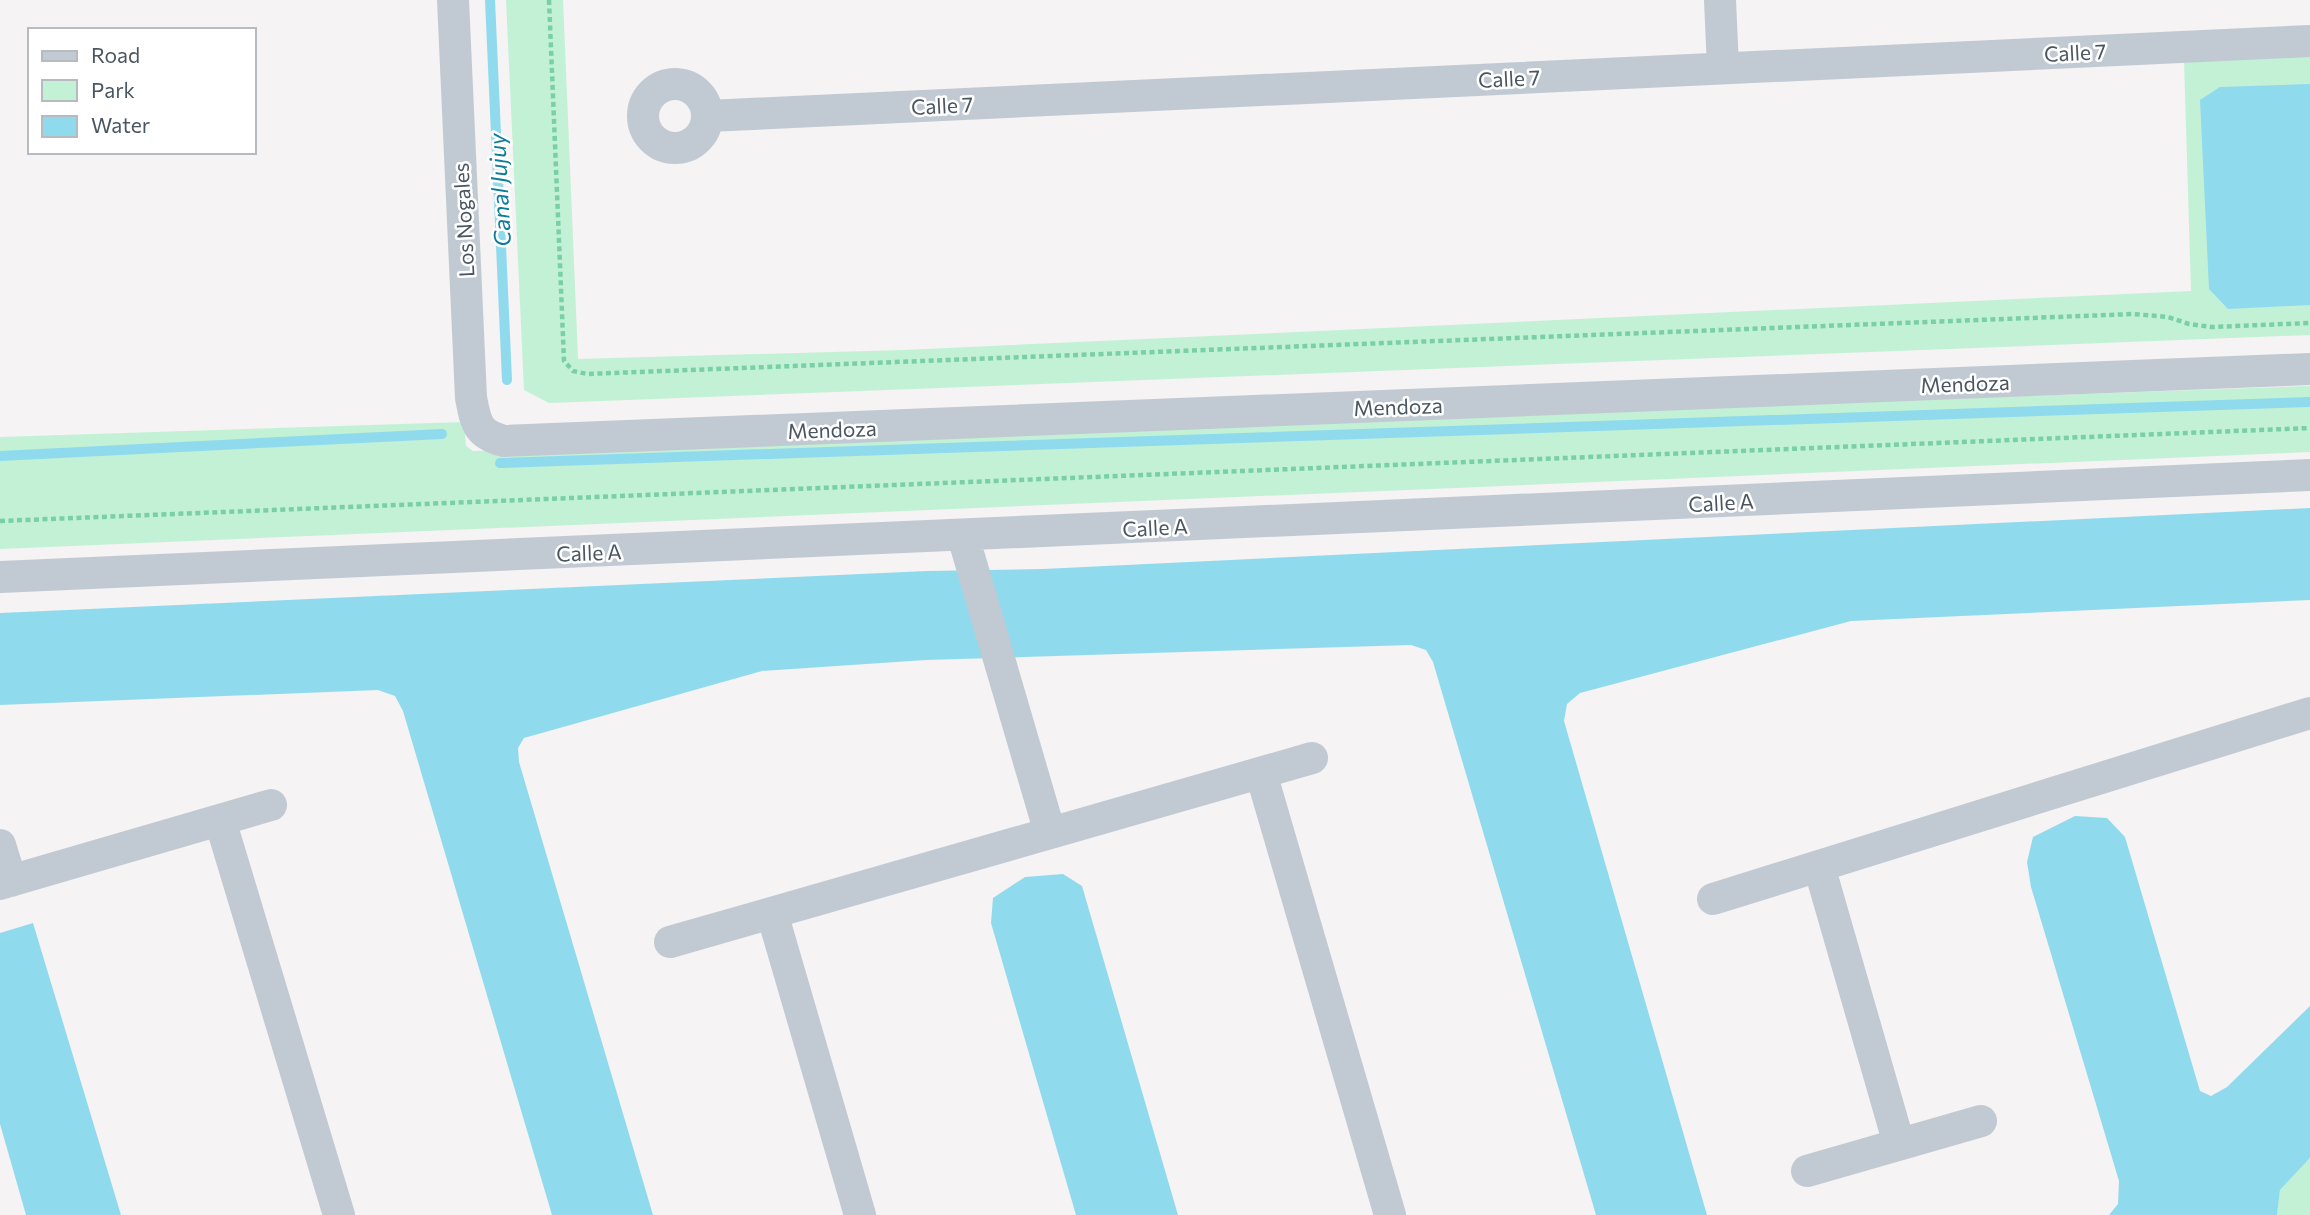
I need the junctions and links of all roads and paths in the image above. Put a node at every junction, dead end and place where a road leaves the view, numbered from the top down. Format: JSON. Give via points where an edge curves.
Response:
{"nodes":[{"id":1,"x":453,"y":0,"type":"edge"},
{"id":2,"x":549,"y":0,"type":"edge"},
{"id":3,"x":1720,"y":0,"type":"edge"},
{"id":4,"x":2310,"y":41,"type":"edge"},
{"id":5,"x":1723,"y":68,"type":"junction"},
{"id":6,"x":708,"y":116,"type":"dead end"},
{"id":7,"x":2310,"y":323,"type":"edge"},
{"id":8,"x":2310,"y":369,"type":"edge"},
{"id":9,"x":2310,"y":428,"type":"edge"},
{"id":10,"x":487,"y":436,"type":"joint"},
{"id":11,"x":2310,"y":475,"type":"edge"},
{"id":12,"x":0,"y":521,"type":"edge"},
{"id":13,"x":963,"y":536,"type":"junction"},
{"id":14,"x":0,"y":577,"type":"edge"},
{"id":15,"x":2310,"y":713,"type":"edge"},
{"id":16,"x":1311,"y":758,"type":"dead end"},
{"id":17,"x":1261,"y":773,"type":"junction"},
{"id":18,"x":271,"y":804,"type":"dead end"},
{"id":19,"x":220,"y":820,"type":"junction"},
{"id":20,"x":1051,"y":833,"type":"junction"},
{"id":21,"x":0,"y":845,"type":"edge"},
{"id":22,"x":1819,"y":866,"type":"junction"},
{"id":23,"x":5,"y":882,"type":"edge"},
{"id":24,"x":1713,"y":899,"type":"dead end"},
{"id":25,"x":772,"y":913,"type":"junction"},
{"id":26,"x":670,"y":942,"type":"dead end"},
{"id":27,"x":1980,"y":1121,"type":"dead end"},
{"id":28,"x":1899,"y":1144,"type":"junction"},
{"id":29,"x":1807,"y":1171,"type":"dead end"},
{"id":30,"x":339,"y":1215,"type":"edge"},
{"id":31,"x":860,"y":1215,"type":"edge"},
{"id":32,"x":1390,"y":1215,"type":"edge"}],
"edges":[{"from":1,"to":10,"type":"street","name":"Los Nogales","via":[[471,398],[476,422]]},
{"from":2,"to":7,"type":"path","via":[[564,361],[573,371],[587,374],[2133,314],[2212,327]]},
{"from":3,"to":5,"type":"street"},
{"from":4,"to":5,"type":"street","name":"Calle 7"},
{"from":5,"to":6,"type":"street","name":"Calle 7"},
{"from":8,"to":10,"type":"street","name":"Mendoza","via":[[525,442]]},
{"from":9,"to":12,"type":"path"},
{"from":11,"to":13,"type":"street","name":"Calle A"},
{"from":13,"to":14,"type":"street","name":"Calle A"},
{"from":13,"to":20,"type":"street"},
{"from":15,"to":22,"type":"street"},
{"from":16,"to":17,"type":"street"},
{"from":17,"to":20,"type":"street"},
{"from":17,"to":32,"type":"street"},
{"from":18,"to":19,"type":"street"},
{"from":19,"to":23,"type":"street"},
{"from":19,"to":30,"type":"street"},
{"from":20,"to":25,"type":"street"},
{"from":21,"to":23,"type":"street"},
{"from":22,"to":24,"type":"street"},
{"from":22,"to":28,"type":"street"},
{"from":25,"to":26,"type":"street"},
{"from":25,"to":31,"type":"street"},
{"from":27,"to":28,"type":"street"},
{"from":28,"to":29,"type":"street"}]}
